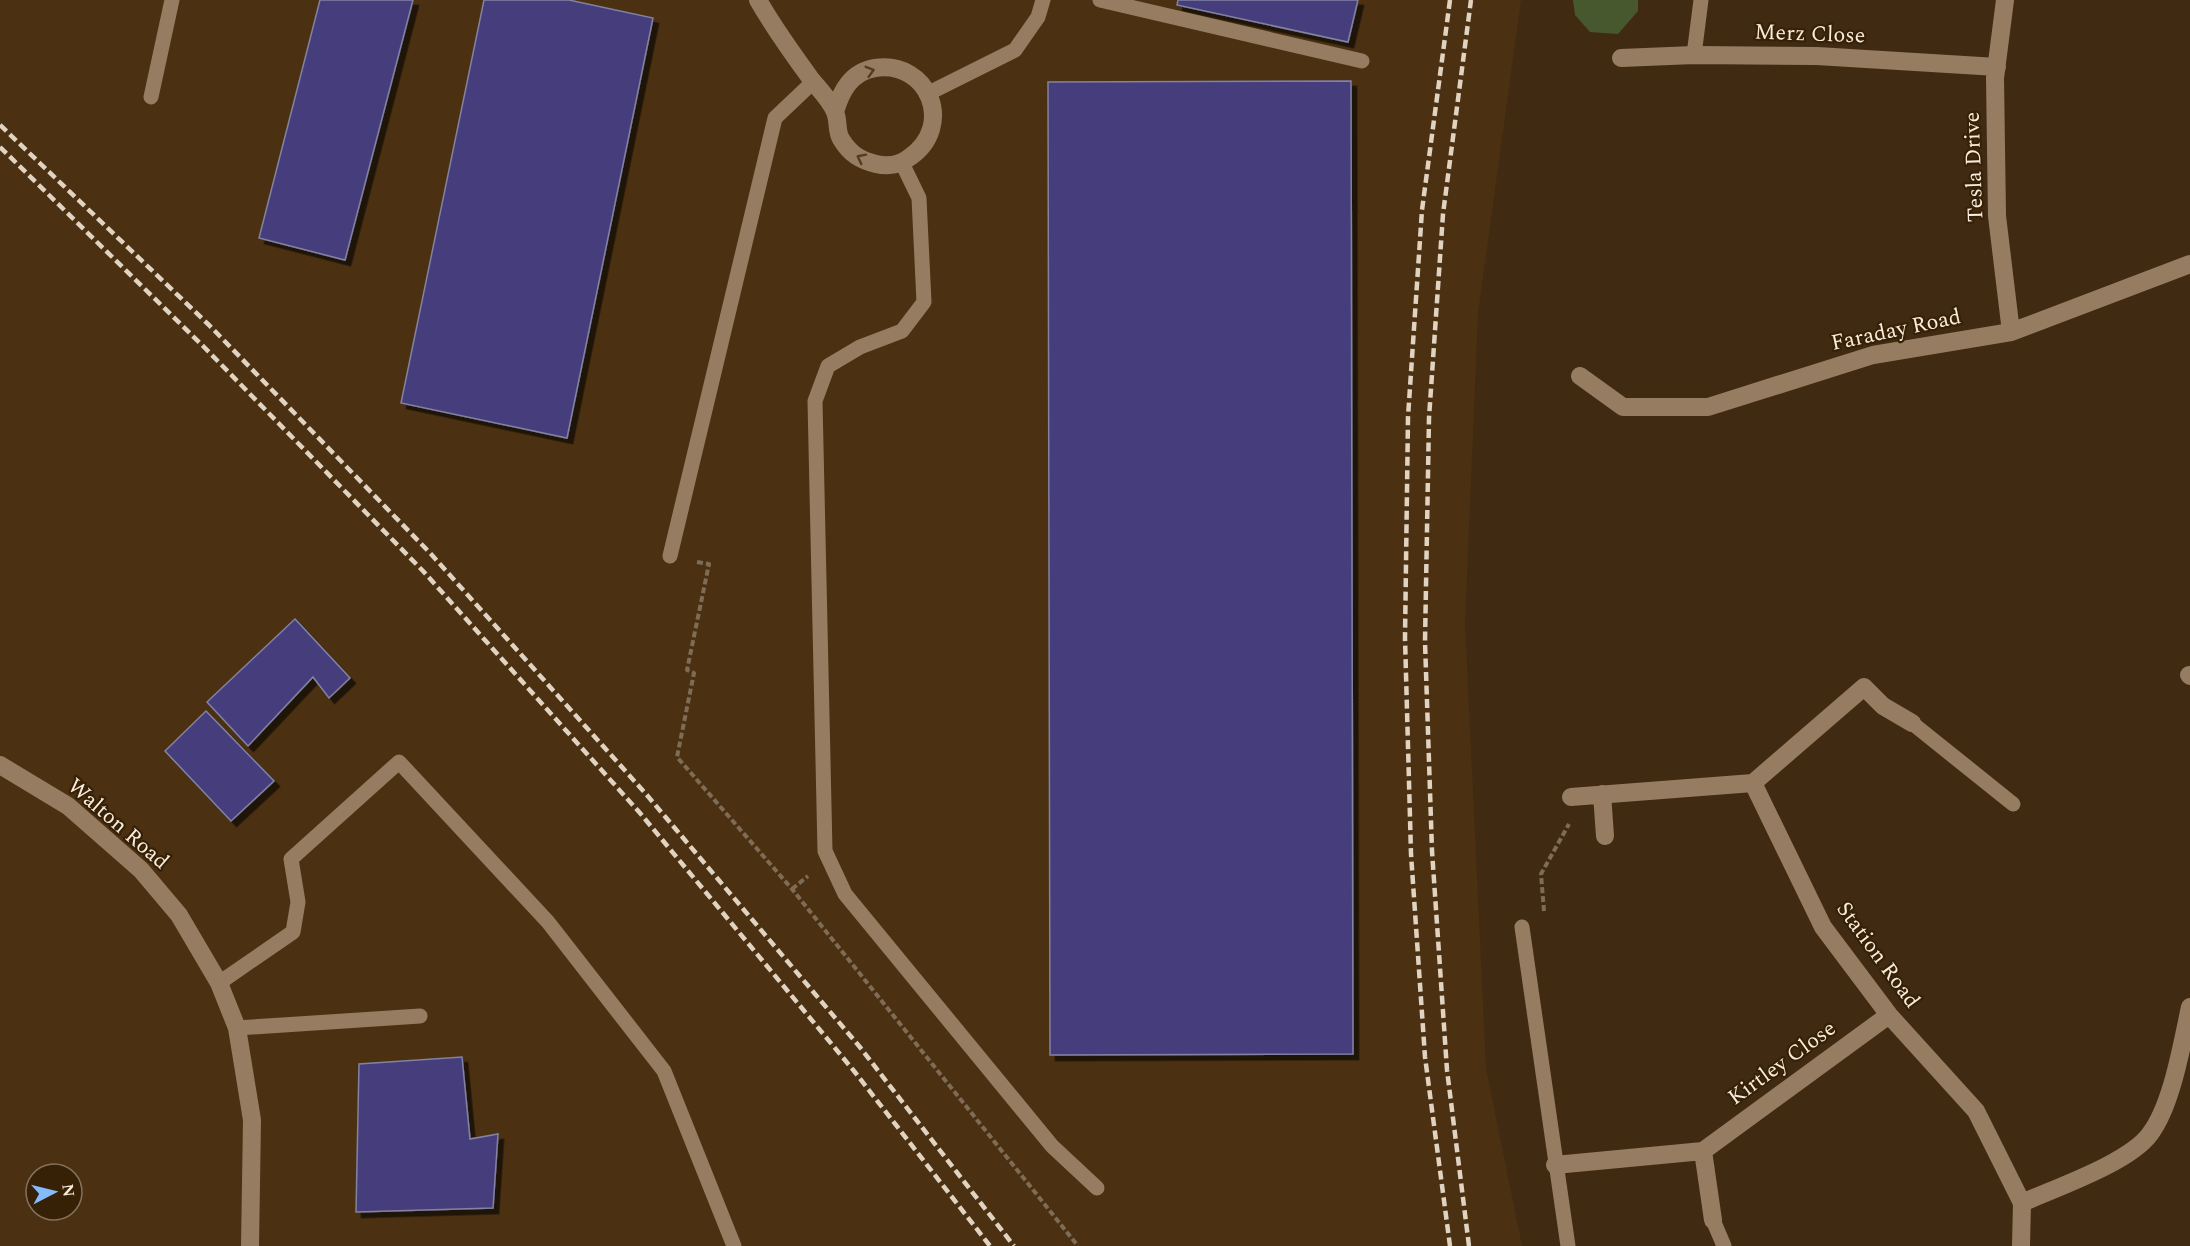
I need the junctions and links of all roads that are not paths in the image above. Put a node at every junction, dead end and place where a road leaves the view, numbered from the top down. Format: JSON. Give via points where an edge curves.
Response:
{"nodes":[{"id":1,"x":172,"y":0,"type":"edge"},
{"id":2,"x":758,"y":0,"type":"edge"},
{"id":3,"x":1043,"y":0,"type":"edge"},
{"id":4,"x":1100,"y":0,"type":"edge"},
{"id":5,"x":1701,"y":0,"type":"edge"},
{"id":6,"x":2005,"y":0,"type":"edge"},
{"id":7,"x":1694,"y":55,"type":"junction"},
{"id":8,"x":1622,"y":58,"type":"dead end"},
{"id":9,"x":1362,"y":60,"type":"dead end"},
{"id":10,"x":1997,"y":67,"type":"junction"},
{"id":11,"x":813,"y":82,"type":"junction"},
{"id":12,"x":928,"y":93,"type":"junction"},
{"id":13,"x":151,"y":97,"type":"dead end"},
{"id":14,"x":835,"y":112,"type":"junction"},
{"id":15,"x":902,"y":163,"type":"junction"},
{"id":16,"x":2190,"y":264,"type":"edge"},
{"id":17,"x":2011,"y":332,"type":"junction"},
{"id":18,"x":1580,"y":376,"type":"dead end"},
{"id":19,"x":670,"y":556,"type":"dead end"},
{"id":20,"x":1912,"y":723,"type":"joint"},
{"id":21,"x":0,"y":765,"type":"edge"},
{"id":22,"x":1753,"y":783,"type":"junction"},
{"id":23,"x":1602,"y":794,"type":"junction"},
{"id":24,"x":1571,"y":796,"type":"road end"},
{"id":25,"x":2013,"y":804,"type":"dead end"},
{"id":26,"x":1605,"y":836,"type":"dead end"},
{"id":27,"x":1522,"y":927,"type":"road end"},
{"id":28,"x":219,"y":983,"type":"junction"},
{"id":29,"x":2190,"y":1007,"type":"edge"},
{"id":30,"x":1889,"y":1015,"type":"junction"},
{"id":31,"x":420,"y":1016,"type":"dead end"},
{"id":32,"x":237,"y":1028,"type":"junction"},
{"id":33,"x":1703,"y":1151,"type":"junction"},
{"id":34,"x":1555,"y":1165,"type":"junction"},
{"id":35,"x":1097,"y":1188,"type":"dead end"},
{"id":36,"x":2022,"y":1203,"type":"junction"},
{"id":37,"x":1713,"y":1220,"type":"joint"},
{"id":38,"x":250,"y":1246,"type":"edge"},
{"id":39,"x":734,"y":1246,"type":"edge"},
{"id":40,"x":1568,"y":1246,"type":"edge"},
{"id":41,"x":1724,"y":1246,"type":"edge"},
{"id":42,"x":2021,"y":1246,"type":"edge"}],
"edges":[{"from":1,"to":13,"type":"lane"},
{"from":2,"to":11,"type":"street"},
{"from":3,"to":12,"type":"lane","via":[[1038,17],[1015,50]]},
{"from":4,"to":9,"type":"lane"},
{"from":5,"to":7,"type":"lane"},
{"from":6,"to":10,"type":"street","name":"Tesla Drive"},
{"from":7,"to":8,"type":"street","name":"Merz Close"},
{"from":7,"to":10,"type":"street","name":"Merz Close","via":[[1817,56]]},
{"from":10,"to":17,"type":"street","name":"Tesla Drive","via":[[1997,216]]},
{"from":11,"to":14,"type":"street"},
{"from":11,"to":19,"type":"lane","via":[[775,118]]},
{"from":14,"to":12,"type":"street","one_way":true,"via":[[849,81],[873,68],[905,71]]},
{"from":12,"to":15,"type":"street","via":[[934,110],[931,134],[923,149]]},
{"from":15,"to":14,"type":"street","one_way":true,"via":[[885,166],[862,161],[839,136]]},
{"from":15,"to":35,"type":"lane","via":[[919,198],[924,302],[902,331],[860,347],[828,366],[815,401],[825,851],[845,894],[1052,1146]]},
{"from":16,"to":17,"type":"street","name":"Faraday Road"},
{"from":17,"to":18,"type":"street","name":"Faraday Road","via":[[1873,355],[1708,407],[1623,407]]},
{"from":20,"to":22,"type":"street","via":[[1883,706],[1864,687]]},
{"from":20,"to":25,"type":"lane"},
{"from":21,"to":28,"type":"street","name":"Walton Road","via":[[68,806],[141,870],[179,915]]},
{"from":22,"to":23,"type":"street"},
{"from":22,"to":30,"type":"street","name":"Station Road","via":[[1823,927]]},
{"from":23,"to":24,"type":"street"},
{"from":23,"to":26,"type":"street"},
{"from":27,"to":34,"type":"lane"},
{"from":28,"to":32,"type":"street","name":"Walton Road"},
{"from":28,"to":39,"type":"lane","via":[[293,932],[298,902],[291,859],[399,762],[548,922],[664,1071]]},
{"from":29,"to":36,"type":"street","via":[[2165,1107],[2150,1135],[2128,1156]]},
{"from":30,"to":33,"type":"street","name":"Kirtley Close"},
{"from":30,"to":36,"type":"street","name":"Station Road","via":[[1976,1111]]},
{"from":31,"to":32,"type":"lane"},
{"from":32,"to":38,"type":"street","name":"Walton Road","via":[[252,1120]]},
{"from":33,"to":34,"type":"street"},
{"from":33,"to":37,"type":"street"},
{"from":34,"to":40,"type":"lane"},
{"from":36,"to":42,"type":"street","name":"Station Road"},
{"from":37,"to":41,"type":"lane"}]}
